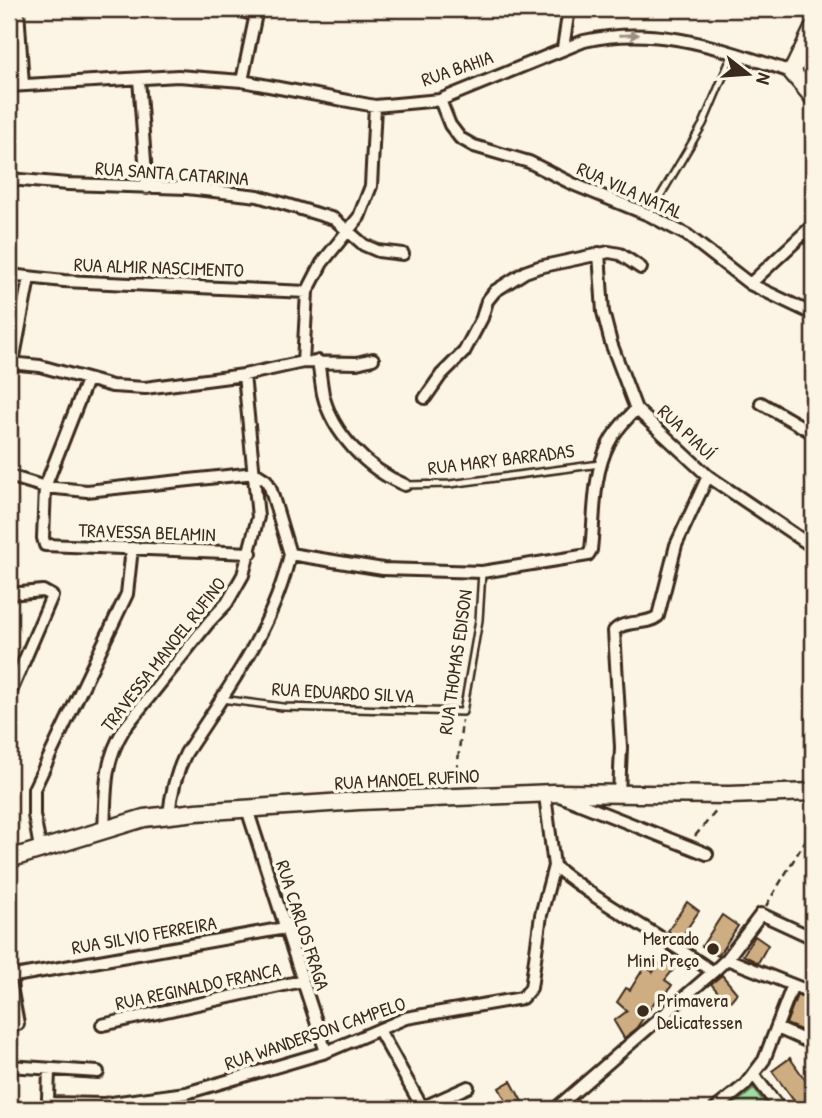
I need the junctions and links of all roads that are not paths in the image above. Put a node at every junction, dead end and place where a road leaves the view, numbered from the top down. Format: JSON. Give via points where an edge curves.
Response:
{"nodes":[{"id":1,"x":18,"y":9,"type":"edge"},
{"id":2,"x":236,"y":9,"type":"edge"},
{"id":3,"x":569,"y":9,"type":"edge"},
{"id":4,"x":256,"y":12,"type":"edge"},
{"id":5,"x":813,"y":29,"type":"edge"},
{"id":6,"x":563,"y":48,"type":"junction"},
{"id":7,"x":733,"y":53,"type":"junction"},
{"id":8,"x":792,"y":72,"type":"junction"},
{"id":9,"x":139,"y":79,"type":"junction"},
{"id":10,"x":242,"y":81,"type":"junction"},
{"id":11,"x":23,"y":85,"type":"junction"},
{"id":12,"x":9,"y":86,"type":"edge"},
{"id":13,"x":813,"y":97,"type":"edge"},
{"id":14,"x":440,"y":100,"type":"junction"},
{"id":15,"x":375,"y":106,"type":"junction"},
{"id":16,"x":9,"y":179,"type":"edge"},
{"id":17,"x":147,"y":188,"type":"junction"},
{"id":18,"x":649,"y":215,"type":"junction"},
{"id":19,"x":813,"y":226,"type":"edge"},
{"id":20,"x":348,"y":232,"type":"junction"},
{"id":21,"x":599,"y":253,"type":"junction"},
{"id":22,"x":403,"y":254,"type":"dead end"},
{"id":23,"x":641,"y":268,"type":"dead end"},
{"id":24,"x":9,"y":275,"type":"edge"},
{"id":25,"x":29,"y":278,"type":"junction"},
{"id":26,"x":750,"y":284,"type":"junction"},
{"id":27,"x":307,"y":292,"type":"junction"},
{"id":28,"x":813,"y":314,"type":"edge"},
{"id":29,"x":373,"y":359,"type":"dead end"},
{"id":30,"x":318,"y":361,"type":"junction"},
{"id":31,"x":11,"y":362,"type":"edge"},
{"id":32,"x":303,"y":362,"type":"junction"},
{"id":33,"x":244,"y":375,"type":"junction"},
{"id":34,"x":88,"y":380,"type":"junction"},
{"id":35,"x":425,"y":398,"type":"dead end"},
{"id":36,"x":761,"y":404,"type":"dead end"},
{"id":37,"x":636,"y":409,"type":"junction"},
{"id":38,"x":813,"y":433,"type":"edge"},
{"id":39,"x":601,"y":464,"type":"junction"},
{"id":40,"x":255,"y":473,"type":"junction"},
{"id":41,"x":9,"y":476,"type":"edge"},
{"id":42,"x":708,"y":476,"type":"junction"},
{"id":43,"x":405,"y":485,"type":"joint"},
{"id":44,"x":45,"y":487,"type":"junction"},
{"id":45,"x":813,"y":547,"type":"edge"},
{"id":46,"x":132,"y":548,"type":"junction"},
{"id":47,"x":251,"y":553,"type":"junction"},
{"id":48,"x":290,"y":554,"type":"junction"},
{"id":49,"x":482,"y":572,"type":"junction"},
{"id":50,"x":9,"y":593,"type":"edge"},
{"id":51,"x":9,"y":696,"type":"edge"},
{"id":52,"x":221,"y":699,"type":"junction"},
{"id":53,"x":463,"y":712,"type":"joint"},
{"id":54,"x":813,"y":792,"type":"edge"},
{"id":55,"x":550,"y":794,"type":"junction"},
{"id":56,"x":619,"y":794,"type":"junction"},
{"id":57,"x":247,"y":809,"type":"junction"},
{"id":58,"x":169,"y":815,"type":"junction"},
{"id":59,"x":104,"y":831,"type":"junction"},
{"id":60,"x":40,"y":848,"type":"junction"},
{"id":61,"x":707,"y":855,"type":"dead end"},
{"id":62,"x":9,"y":859,"type":"edge"},
{"id":63,"x":554,"y":866,"type":"junction"},
{"id":64,"x":285,"y":928,"type":"junction"},
{"id":65,"x":813,"y":938,"type":"edge"},
{"id":66,"x":727,"y":959,"type":"junction"},
{"id":67,"x":713,"y":972,"type":"junction"},
{"id":68,"x":9,"y":977,"type":"edge"},
{"id":69,"x":302,"y":981,"type":"junction"},
{"id":70,"x":792,"y":987,"type":"junction"},
{"id":71,"x":813,"y":993,"type":"edge"},
{"id":72,"x":102,"y":1024,"type":"dead end"},
{"id":73,"x":9,"y":1026,"type":"edge"},
{"id":74,"x":778,"y":1028,"type":"junction"},
{"id":75,"x":379,"y":1030,"type":"junction"},
{"id":76,"x":813,"y":1044,"type":"edge"},
{"id":77,"x":326,"y":1052,"type":"junction"},
{"id":78,"x":9,"y":1066,"type":"edge"},
{"id":79,"x":49,"y":1070,"type":"junction"},
{"id":80,"x":98,"y":1072,"type":"dead end"},
{"id":81,"x":754,"y":1075,"type":"junction"},
{"id":82,"x":468,"y":1087,"type":"dead end"},
{"id":83,"x":104,"y":1106,"type":"edge"},
{"id":84,"x":421,"y":1108,"type":"edge"},
{"id":85,"x":555,"y":1109,"type":"edge"},
{"id":86,"x":715,"y":1109,"type":"edge"},
{"id":87,"x":780,"y":1109,"type":"edge"}],
"edges":[{"from":1,"to":11,"type":"street"},
{"from":2,"to":4,"type":"street"},
{"from":3,"to":6,"type":"street"},
{"from":4,"to":10,"type":"street"},
{"from":5,"to":8,"type":"main road"},
{"from":6,"to":7,"type":"street","name":"RUA BAHIA","one_way":true,"via":[[637,34]]},
{"from":6,"to":14,"type":"street","name":"RUA BAHIA"},
{"from":7,"to":8,"type":"street","name":"RUA BAHIA"},
{"from":7,"to":18,"type":"lane","via":[[703,124]]},
{"from":8,"to":13,"type":"main road"},
{"from":9,"to":10,"type":"street","name":"RUA BAHIA","via":[[178,76]]},
{"from":9,"to":11,"type":"street","name":"RUA BAHIA"},
{"from":9,"to":17,"type":"street"},
{"from":10,"to":15,"type":"street","name":"RUA BAHIA"},
{"from":11,"to":12,"type":"street","name":"RUA BAHIA"},
{"from":14,"to":15,"type":"street","name":"RUA BAHIA"},
{"from":14,"to":18,"type":"street","name":"RUA VILA NATAL","via":[[450,125],[474,146],[529,162]]},
{"from":15,"to":20,"type":"street","via":[[370,186]]},
{"from":16,"to":17,"type":"street","name":"RUA SANTA CATARINA"},
{"from":17,"to":20,"type":"street","name":"RUA SANTA CATARINA","via":[[258,196],[334,219]]},
{"from":18,"to":26,"type":"street","name":"RUA VILA NATAL","via":[[687,234]]},
{"from":19,"to":26,"type":"street"},
{"from":20,"to":22,"type":"street","name":"RUA SANTA CATARINA","via":[[378,251]]},
{"from":20,"to":27,"type":"street","via":[[322,263]]},
{"from":21,"to":23,"type":"street","via":[[620,254]]},
{"from":21,"to":35,"type":"street","via":[[525,272],[491,295],[464,352]]},
{"from":21,"to":37,"type":"street","name":"RUA PIAUÍ","via":[[603,312]]},
{"from":24,"to":25,"type":"street","name":"RUA ALMIR NASCIMENTO"},
{"from":25,"to":27,"type":"street","name":"RUA ALMIR NASCIMENTO"},
{"from":25,"to":31,"type":"street"},
{"from":26,"to":28,"type":"street","name":"RUA VILA NATAL"},
{"from":27,"to":32,"type":"street"},
{"from":29,"to":30,"type":"street"},
{"from":30,"to":32,"type":"street"},
{"from":30,"to":43,"type":"street","via":[[324,396],[346,440],[389,478]]},
{"from":31,"to":34,"type":"street"},
{"from":32,"to":33,"type":"street"},
{"from":33,"to":34,"type":"street","via":[[145,388]]},
{"from":33,"to":40,"type":"street","name":"TRAVESSA MANOEL RUFINO"},
{"from":34,"to":44,"type":"street"},
{"from":36,"to":38,"type":"street"},
{"from":37,"to":39,"type":"street","via":[[608,444]]},
{"from":37,"to":42,"type":"street","name":"RUA PIAUÍ"},
{"from":39,"to":43,"type":"lane","name":"RUA MARY BARRADAS","via":[[450,484]]},
{"from":39,"to":49,"type":"street","via":[[588,555]]},
{"from":40,"to":44,"type":"street","via":[[87,491]]},
{"from":40,"to":47,"type":"street","name":"TRAVESSA MANOEL RUFINO","via":[[258,517]]},
{"from":40,"to":48,"type":"street","via":[[270,487]]},
{"from":41,"to":44,"type":"street"},
{"from":42,"to":45,"type":"street","name":"RUA PIAUÍ"},
{"from":42,"to":56,"type":"street","via":[[676,545],[658,616],[616,627]]},
{"from":44,"to":46,"type":"street","name":"TRAVESSA BELAMIN","via":[[43,542],[49,546]]},
{"from":46,"to":47,"type":"street","name":"TRAVESSA BELAMIN"},
{"from":46,"to":60,"type":"street","via":[[127,594],[34,789]]},
{"from":47,"to":59,"type":"street","name":"TRAVESSA MANOEL RUFINO","via":[[227,603],[113,747],[107,768]]},
{"from":48,"to":49,"type":"street","via":[[383,569]]},
{"from":48,"to":52,"type":"street","via":[[277,601]]},
{"from":49,"to":53,"type":"lane","name":"RUA THOMAS EDISON"},
{"from":50,"to":51,"type":"street","via":[[43,591],[52,596]]},
{"from":52,"to":53,"type":"lane","name":"RUA EDUARDO SILVA","via":[[283,707]]},
{"from":52,"to":58,"type":"street","via":[[178,770]]},
{"from":54,"to":56,"type":"main road","name":"RUA MANOEL RUFINO"},
{"from":55,"to":56,"type":"main road","name":"RUA MANOEL RUFINO"},
{"from":55,"to":57,"type":"main road","name":"RUA MANOEL RUFINO"},
{"from":55,"to":61,"type":"street"},
{"from":55,"to":63,"type":"street"},
{"from":57,"to":58,"type":"main road","name":"RUA MANOEL RUFINO"},
{"from":57,"to":64,"type":"street","name":"RUA CARLOS FRAGA"},
{"from":58,"to":59,"type":"main road","name":"RUA MANOEL RUFINO"},
{"from":59,"to":60,"type":"main road","name":"RUA MANOEL RUFINO"},
{"from":60,"to":62,"type":"main road","name":"RUA MANOEL RUFINO"},
{"from":63,"to":67,"type":"street"},
{"from":63,"to":75,"type":"street","name":"RUA WANDERSON CAMPELO","via":[[528,994],[406,1018]]},
{"from":64,"to":68,"type":"street","name":"RUA SILVIO FERREIRA"},
{"from":64,"to":69,"type":"street","name":"RUA CARLOS FRAGA"},
{"from":65,"to":66,"type":"street","via":[[761,914]]},
{"from":66,"to":67,"type":"street"},
{"from":66,"to":70,"type":"street"},
{"from":67,"to":85,"type":"street"},
{"from":68,"to":73,"type":"street","via":[[18,1024]]},
{"from":69,"to":72,"type":"street","name":"RUA REGINALDO FRANCA"},
{"from":69,"to":77,"type":"street","name":"RUA CARLOS FRAGA"},
{"from":70,"to":71,"type":"street"},
{"from":70,"to":74,"type":"street"},
{"from":74,"to":76,"type":"street"},
{"from":74,"to":81,"type":"street"},
{"from":75,"to":77,"type":"street","name":"RUA WANDERSON CAMPELO"},
{"from":75,"to":84,"type":"street"},
{"from":77,"to":83,"type":"street","name":"RUA WANDERSON CAMPELO","via":[[186,1093]]},
{"from":78,"to":79,"type":"street"},
{"from":79,"to":80,"type":"street"},
{"from":79,"to":83,"type":"street","name":"RUA WANDERSON CAMPELO","via":[[49,1102]]},
{"from":81,"to":86,"type":"street"},
{"from":81,"to":87,"type":"street"},
{"from":82,"to":84,"type":"street"}]}
